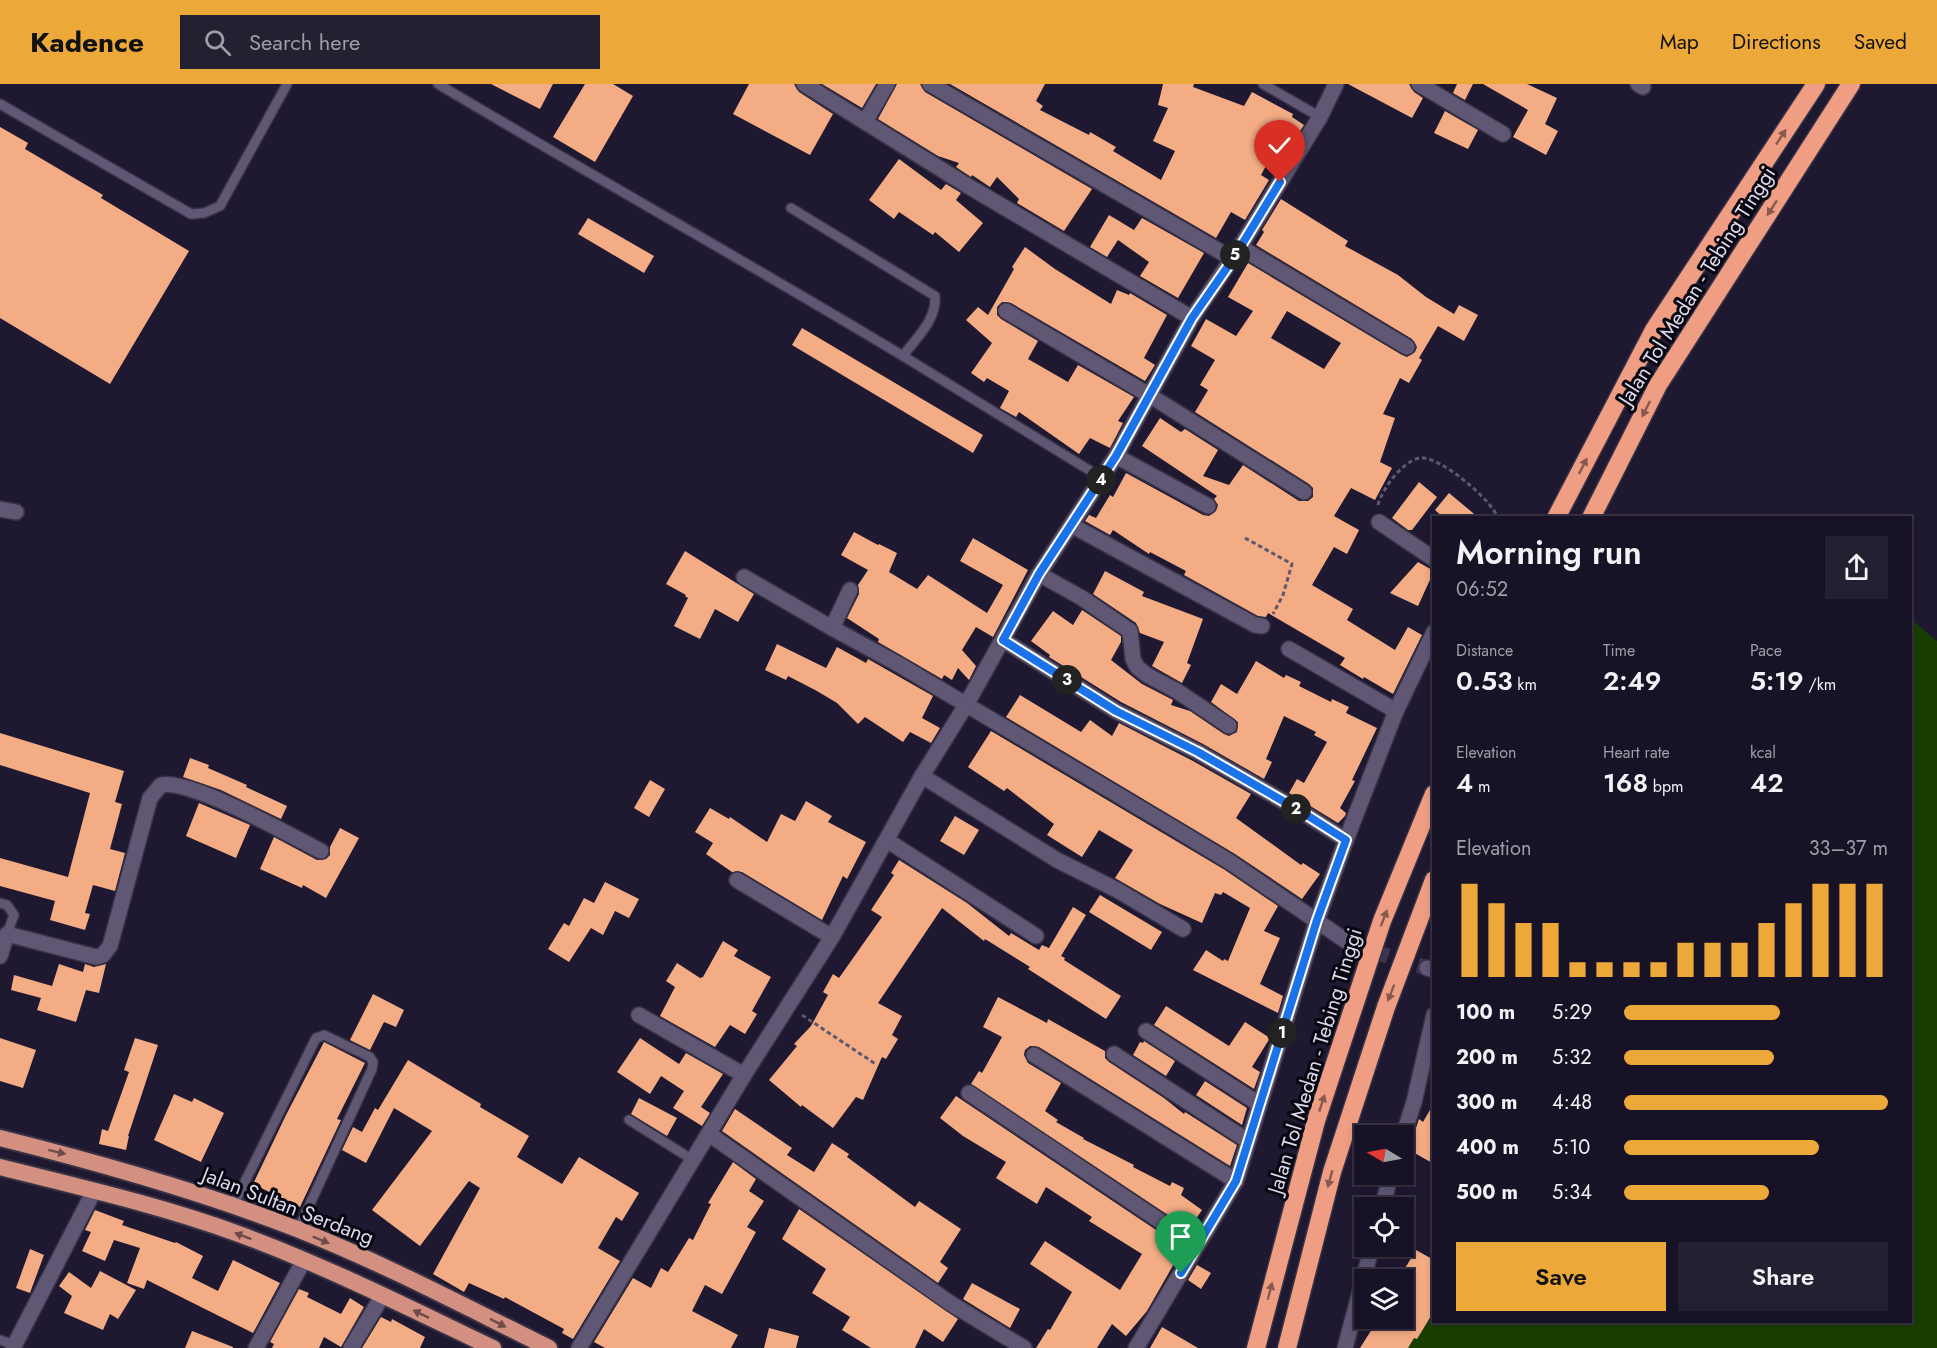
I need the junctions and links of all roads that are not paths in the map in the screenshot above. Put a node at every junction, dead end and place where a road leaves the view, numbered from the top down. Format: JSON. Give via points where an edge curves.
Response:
{"nodes":[{"id":1,"x":286,"y":84,"type":"edge"},
{"id":2,"x":438,"y":84,"type":"edge"},
{"id":3,"x":804,"y":84,"type":"edge"},
{"id":4,"x":887,"y":84,"type":"edge"},
{"id":5,"x":930,"y":84,"type":"edge"},
{"id":6,"x":1263,"y":84,"type":"edge"},
{"id":7,"x":1336,"y":84,"type":"edge"},
{"id":8,"x":1419,"y":84,"type":"edge"},
{"id":9,"x":1851,"y":84,"type":"edge"},
{"id":10,"x":1814,"y":88,"type":"edge"},
{"id":11,"x":0,"y":104,"type":"edge"},
{"id":12,"x":1320,"y":117,"type":"junction"},
{"id":13,"x":865,"y":122,"type":"junction"},
{"id":14,"x":1503,"y":134,"type":"dead end"},
{"id":15,"x":791,"y":208,"type":"dead end"},
{"id":16,"x":1237,"y":253,"type":"junction"},
{"id":17,"x":1006,"y":311,"type":"dead end"},
{"id":18,"x":1192,"y":318,"type":"junction"},
{"id":19,"x":1407,"y":347,"type":"dead end"},
{"id":20,"x":903,"y":356,"type":"junction"},
{"id":21,"x":1149,"y":395,"type":"junction"},
{"id":22,"x":1116,"y":456,"type":"junction"},
{"id":23,"x":1102,"y":478,"type":"junction"},
{"id":24,"x":1304,"y":492,"type":"dead end"},
{"id":25,"x":1208,"y":506,"type":"dead end"},
{"id":26,"x":0,"y":509,"type":"edge"},
{"id":27,"x":15,"y":512,"type":"dead end"},
{"id":28,"x":1557,"y":516,"type":"edge"},
{"id":29,"x":1592,"y":516,"type":"edge"},
{"id":30,"x":1379,"y":522,"type":"road end"},
{"id":31,"x":1071,"y":525,"type":"junction"},
{"id":32,"x":1432,"y":558,"type":"edge"},
{"id":33,"x":1039,"y":574,"type":"junction"},
{"id":34,"x":744,"y":577,"type":"dead end"},
{"id":35,"x":850,"y":590,"type":"dead end"},
{"id":36,"x":1262,"y":626,"type":"road end"},
{"id":37,"x":832,"y":628,"type":"junction"},
{"id":38,"x":1432,"y":636,"type":"edge"},
{"id":39,"x":1003,"y":640,"type":"junction"},
{"id":40,"x":1289,"y":649,"type":"dead end"},
{"id":41,"x":966,"y":705,"type":"junction"},
{"id":42,"x":1396,"y":711,"type":"junction"},
{"id":43,"x":1229,"y":726,"type":"dead end"},
{"id":44,"x":922,"y":776,"type":"junction"},
{"id":45,"x":1432,"y":799,"type":"edge"},
{"id":46,"x":1346,"y":840,"type":"junction"},
{"id":47,"x":888,"y":841,"type":"junction"},
{"id":48,"x":321,"y":851,"type":"dead end"},
{"id":49,"x":737,"y":880,"type":"dead end"},
{"id":50,"x":1432,"y":885,"type":"edge"},
{"id":51,"x":0,"y":903,"type":"edge"},
{"id":52,"x":1317,"y":920,"type":"junction"},
{"id":53,"x":1184,"y":929,"type":"dead end"},
{"id":54,"x":7,"y":934,"type":"junction"},
{"id":55,"x":1036,"y":936,"type":"dead end"},
{"id":56,"x":832,"y":937,"type":"junction"},
{"id":57,"x":1352,"y":945,"type":"tunnel mouth"},
{"id":58,"x":0,"y":956,"type":"edge"},
{"id":59,"x":639,"y":1015,"type":"dead end"},
{"id":60,"x":1432,"y":1024,"type":"edge"},
{"id":61,"x":1146,"y":1031,"type":"dead end"},
{"id":62,"x":1114,"y":1054,"type":"dead end"},
{"id":63,"x":1034,"y":1055,"type":"dead end"},
{"id":64,"x":744,"y":1075,"type":"junction"},
{"id":65,"x":969,"y":1093,"type":"dead end"},
{"id":66,"x":1259,"y":1104,"type":"junction"},
{"id":67,"x":629,"y":1120,"type":"dead end"},
{"id":68,"x":1407,"y":1125,"type":"edge"},
{"id":69,"x":709,"y":1134,"type":"junction"},
{"id":70,"x":0,"y":1138,"type":"edge"},
{"id":71,"x":1248,"y":1141,"type":"junction"},
{"id":72,"x":693,"y":1160,"type":"junction"},
{"id":73,"x":0,"y":1167,"type":"edge"},
{"id":74,"x":1236,"y":1181,"type":"junction"},
{"id":75,"x":94,"y":1191,"type":"junction"},
{"id":76,"x":233,"y":1206,"type":"junction"},
{"id":77,"x":298,"y":1230,"type":"junction"},
{"id":78,"x":1196,"y":1245,"type":"junction"},
{"id":79,"x":1369,"y":1257,"type":"edge"},
{"id":80,"x":304,"y":1260,"type":"junction"},
{"id":81,"x":383,"y":1295,"type":"junction"},
{"id":82,"x":9,"y":1344,"type":"edge"},
{"id":83,"x":256,"y":1348,"type":"edge"},
{"id":84,"x":351,"y":1348,"type":"edge"},
{"id":85,"x":493,"y":1348,"type":"edge"},
{"id":86,"x":549,"y":1348,"type":"edge"},
{"id":87,"x":579,"y":1348,"type":"edge"},
{"id":88,"x":1024,"y":1348,"type":"edge"},
{"id":89,"x":1136,"y":1348,"type":"edge"},
{"id":90,"x":1256,"y":1348,"type":"edge"},
{"id":91,"x":1287,"y":1348,"type":"edge"},
{"id":92,"x":1345,"y":1348,"type":"edge"}],
"edges":[{"from":1,"to":11,"type":"lane","via":[[220,206],[191,214]]},
{"from":2,"to":20,"type":"lane"},
{"from":3,"to":13,"type":"street"},
{"from":4,"to":13,"type":"street"},
{"from":5,"to":16,"type":"street"},
{"from":6,"to":12,"type":"lane"},
{"from":7,"to":12,"type":"street"},
{"from":8,"to":14,"type":"street"},
{"from":9,"to":29,"type":"highway","name":"Jalan Tol Medan - Tebing Tinggi","one_way":true,"via":[[1658,385]]},
{"from":28,"to":10,"type":"highway","name":"Jalan Tol Medan - Tebing Tinggi","one_way":true,"via":[[1654,330]]},
{"from":12,"to":16,"type":"street"},
{"from":13,"to":18,"type":"street"},
{"from":15,"to":20,"type":"lane","via":[[935,296],[933,316]]},
{"from":16,"to":18,"type":"street"},
{"from":16,"to":19,"type":"street"},
{"from":17,"to":21,"type":"street"},
{"from":18,"to":21,"type":"street"},
{"from":20,"to":23,"type":"lane"},
{"from":21,"to":22,"type":"street"},
{"from":21,"to":24,"type":"street"},
{"from":22,"to":23,"type":"street"},
{"from":22,"to":25,"type":"street"},
{"from":23,"to":31,"type":"street"},
{"from":26,"to":27,"type":"street"},
{"from":30,"to":32,"type":"street"},
{"from":31,"to":33,"type":"street"},
{"from":31,"to":36,"type":"street"},
{"from":33,"to":39,"type":"street"},
{"from":33,"to":43,"type":"street","via":[[1130,631],[1137,667]]},
{"from":34,"to":37,"type":"street"},
{"from":35,"to":37,"type":"street"},
{"from":37,"to":41,"type":"street"},
{"from":38,"to":42,"type":"street"},
{"from":39,"to":41,"type":"street"},
{"from":39,"to":46,"type":"street","via":[[1116,711],[1198,752]]},
{"from":40,"to":42,"type":"street"},
{"from":41,"to":44,"type":"street"},
{"from":41,"to":52,"type":"street","via":[[1177,830]]},
{"from":42,"to":46,"type":"street"},
{"from":44,"to":47,"type":"street"},
{"from":44,"to":53,"type":"street","via":[[1057,860]]},
{"from":90,"to":45,"type":"highway","name":"Jalan Tol Medan - Tebing Tinggi","one_way":true,"via":[[1316,1121],[1382,921]]},
{"from":46,"to":52,"type":"street"},
{"from":47,"to":55,"type":"street"},
{"from":47,"to":56,"type":"street"},
{"from":48,"to":54,"type":"street","via":[[223,801],[173,784],[161,785],[150,798],[107,952],[96,957]]},
{"from":49,"to":56,"type":"street"},
{"from":50,"to":91,"type":"highway","one_way":true,"via":[[1386,1007],[1332,1172]]},
{"from":51,"to":54,"type":"lane","via":[[7,905],[14,915]]},
{"from":52,"to":57,"type":"street"},
{"from":52,"to":66,"type":"street"},
{"from":54,"to":58,"type":"street"},
{"from":56,"to":64,"type":"street"},
{"from":59,"to":64,"type":"street"},
{"from":60,"to":68,"type":"street"},
{"from":61,"to":66,"type":"street"},
{"from":62,"to":71,"type":"street"},
{"from":63,"to":74,"type":"street"},
{"from":64,"to":69,"type":"street"},
{"from":65,"to":78,"type":"street"},
{"from":66,"to":71,"type":"street"},
{"from":67,"to":72,"type":"lane"},
{"from":69,"to":72,"type":"street"},
{"from":69,"to":88,"type":"street","via":[[930,1290]]},
{"from":70,"to":76,"type":"highway","name":"Jalan Sultan Serdang","one_way":true,"via":[[84,1159]]},
{"from":71,"to":74,"type":"street"},
{"from":72,"to":87,"type":"street"},
{"from":73,"to":75,"type":"highway"},
{"from":74,"to":78,"type":"street"},
{"from":80,"to":75,"type":"highway","one_way":true,"via":[[202,1222]]},
{"from":75,"to":82,"type":"street"},
{"from":76,"to":77,"type":"highway","name":"Jalan Sultan Serdang"},
{"from":76,"to":77,"type":"lane","via":[[316,1038],[324,1035],[373,1062]]},
{"from":77,"to":86,"type":"highway","name":"Jalan Sultan Serdang","one_way":true},
{"from":78,"to":89,"type":"street"},
{"from":79,"to":92,"type":"street"},
{"from":80,"to":81,"type":"highway"},
{"from":80,"to":83,"type":"street"},
{"from":81,"to":84,"type":"street"},
{"from":85,"to":81,"type":"highway","one_way":true}]}
